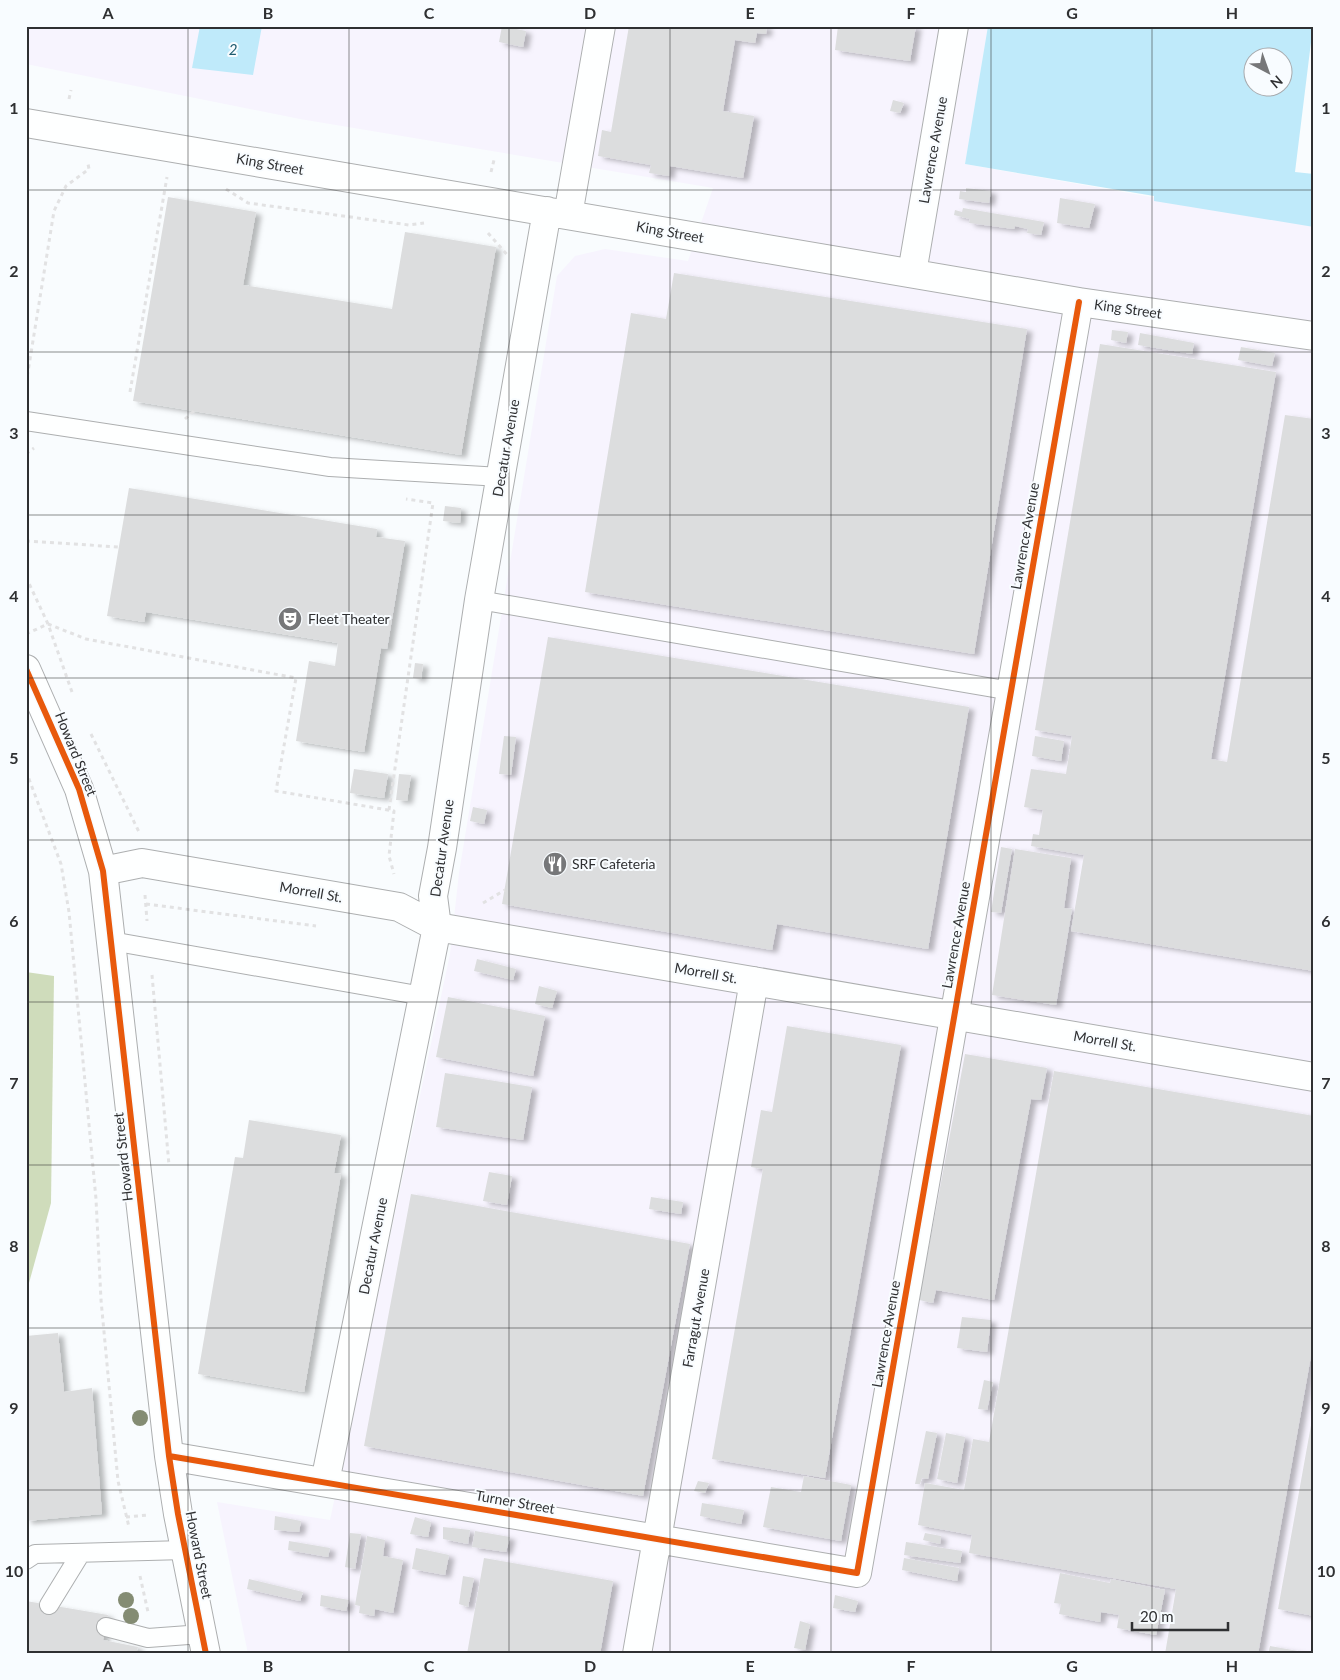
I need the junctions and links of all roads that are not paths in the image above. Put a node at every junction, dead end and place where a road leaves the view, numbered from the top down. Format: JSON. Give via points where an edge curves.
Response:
{"nodes":[{"id":1,"x":601,"y":26,"type":"edge"},
{"id":2,"x":954,"y":26,"type":"edge"},
{"id":3,"x":26,"y":123,"type":"edge"},
{"id":4,"x":557,"y":213,"type":"junction"},
{"id":5,"x":912,"y":273,"type":"junction"},
{"id":6,"x":1079,"y":302,"type":"junction"},
{"id":7,"x":1314,"y":336,"type":"edge"},
{"id":8,"x":26,"y":421,"type":"edge"},
{"id":9,"x":501,"y":477,"type":"junction"},
{"id":10,"x":479,"y":600,"type":"junction"},
{"id":11,"x":26,"y":669,"type":"edge"},
{"id":12,"x":1011,"y":691,"type":"junction"},
{"id":13,"x":103,"y":871,"type":"junction"},
{"id":14,"x":437,"y":927,"type":"junction"},
{"id":15,"x":111,"y":941,"type":"junction"},
{"id":16,"x":754,"y":981,"type":"junction"},
{"id":17,"x":423,"y":996,"type":"junction"},
{"id":18,"x":954,"y":1015,"type":"junction"},
{"id":19,"x":1314,"y":1076,"type":"edge"},
{"id":20,"x":169,"y":1456,"type":"junction"},
{"id":21,"x":325,"y":1482,"type":"junction"},
{"id":22,"x":657,"y":1539,"type":"junction"},
{"id":23,"x":185,"y":1550,"type":"junction"},
{"id":24,"x":82,"y":1553,"type":"junction"},
{"id":25,"x":26,"y":1560,"type":"edge"},
{"id":26,"x":857,"y":1573,"type":"joint"},
{"id":27,"x":49,"y":1605,"type":"dead end"},
{"id":28,"x":106,"y":1627,"type":"dead end"},
{"id":29,"x":204,"y":1644,"type":"edge"},
{"id":30,"x":637,"y":1654,"type":"edge"}],
"edges":[{"from":1,"to":4,"type":"street","name":"Decatur Avenue"},
{"from":2,"to":5,"type":"street","name":"Lawrence Avenue"},
{"from":3,"to":4,"type":"street","name":"King Street"},
{"from":4,"to":5,"type":"street","name":"King Street"},
{"from":4,"to":9,"type":"street","name":"Decatur Avenue"},
{"from":5,"to":6,"type":"street","name":"King Street"},
{"from":6,"to":7,"type":"street","name":"King Street"},
{"from":6,"to":12,"type":"street","name":"Lawrence Avenue"},
{"from":8,"to":9,"type":"lane","via":[[330,466]]},
{"from":9,"to":10,"type":"street","name":"Decatur Avenue"},
{"from":10,"to":12,"type":"lane"},
{"from":10,"to":14,"type":"street","name":"Decatur Avenue","via":[[433,896]]},
{"from":11,"to":13,"type":"street","name":"Howard Street","via":[[79,789]]},
{"from":12,"to":18,"type":"street","name":"Lawrence Avenue"},
{"from":13,"to":14,"type":"street","name":"Morrell St.","via":[[142,864],[399,907]]},
{"from":13,"to":15,"type":"street","name":"Howard Street"},
{"from":14,"to":16,"type":"street","name":"Morrell St."},
{"from":14,"to":17,"type":"street","name":"Decatur Avenue"},
{"from":15,"to":17,"type":"lane"},
{"from":15,"to":20,"type":"street","name":"Howard Street"},
{"from":16,"to":18,"type":"street","name":"Morrell St."},
{"from":16,"to":22,"type":"street","name":"Farragut Avenue"},
{"from":17,"to":21,"type":"street","name":"Decatur Avenue"},
{"from":18,"to":19,"type":"street","name":"Morrell St."},
{"from":18,"to":26,"type":"street","name":"Lawrence Avenue"},
{"from":20,"to":21,"type":"street","name":"Turner Street"},
{"from":20,"to":23,"type":"street","name":"Howard Street"},
{"from":21,"to":22,"type":"street","name":"Turner Street"},
{"from":22,"to":26,"type":"street","name":"Turner Street"},
{"from":22,"to":30,"type":"street","name":"Farragut Avenue"},
{"from":23,"to":24,"type":"lane"},
{"from":23,"to":29,"type":"street","name":"Howard Street"},
{"from":24,"to":25,"type":"lane","via":[[35,1554]]},
{"from":24,"to":27,"type":"lane"},
{"from":28,"to":29,"type":"lane","via":[[148,1638]]}]}
